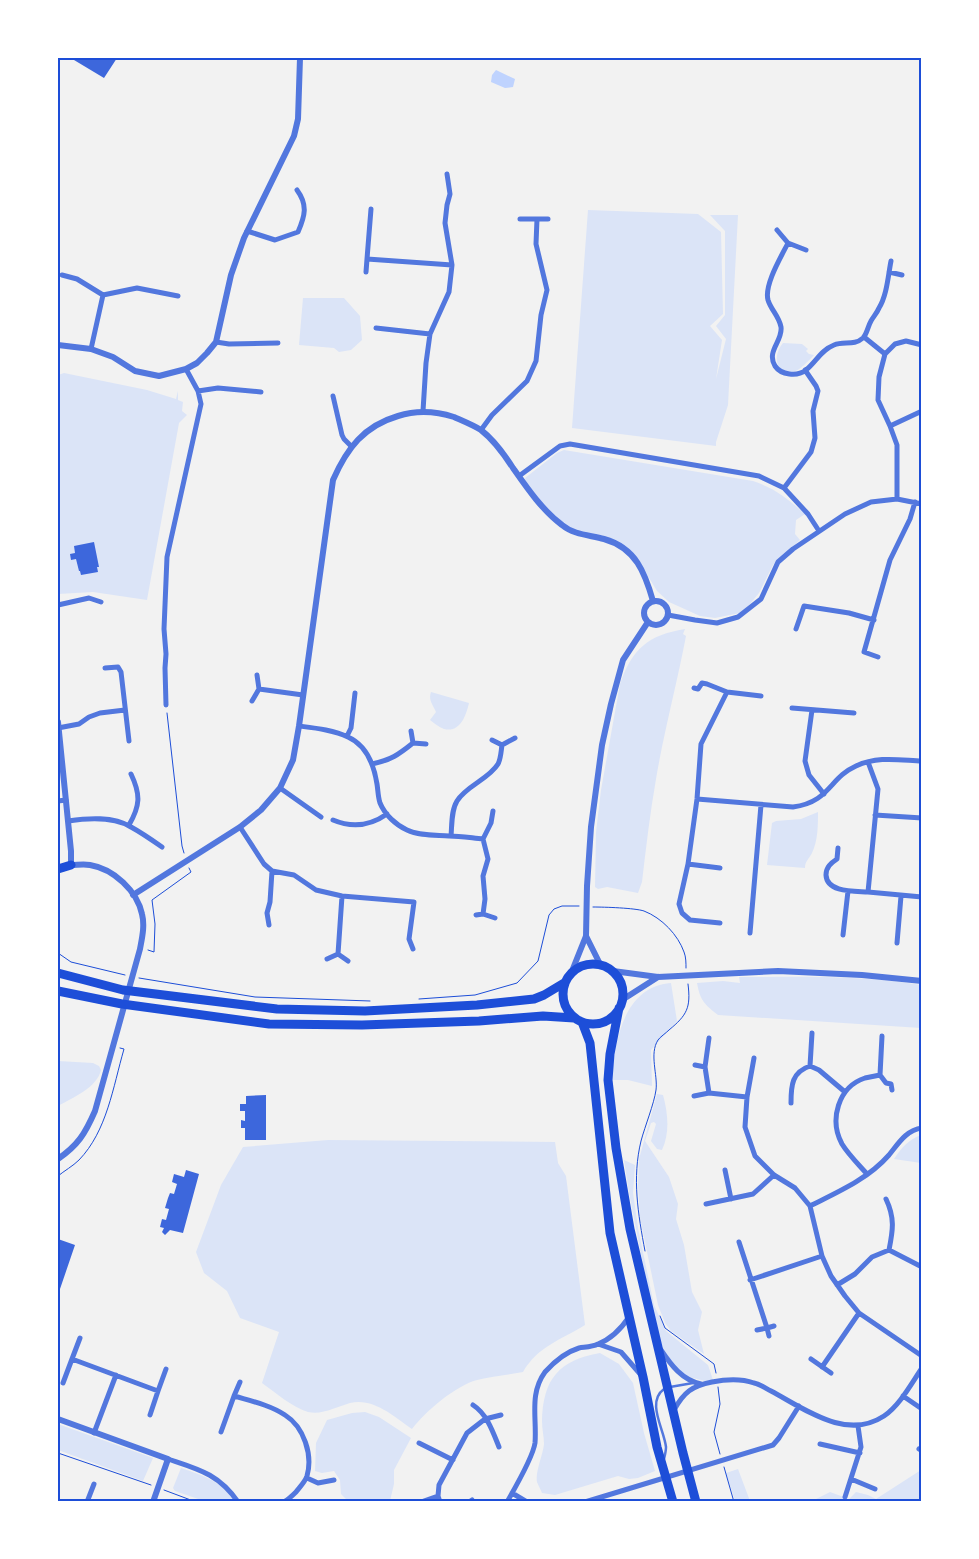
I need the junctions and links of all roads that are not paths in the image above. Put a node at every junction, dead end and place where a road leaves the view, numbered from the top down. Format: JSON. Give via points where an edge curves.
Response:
{"nodes":[{"id":1,"x":300,"y":58,"type":"edge"},
{"id":2,"x":447,"y":174,"type":"dead end"},
{"id":3,"x":297,"y":190,"type":"dead end"},
{"id":4,"x":371,"y":209,"type":"dead end"},
{"id":5,"x":520,"y":219,"type":"dead end"},
{"id":6,"x":537,"y":219,"type":"junction"},
{"id":7,"x":548,"y":219,"type":"dead end"},
{"id":8,"x":777,"y":230,"type":"dead end"},
{"id":9,"x":247,"y":232,"type":"junction"},
{"id":10,"x":788,"y":243,"type":"junction"},
{"id":11,"x":806,"y":250,"type":"dead end"},
{"id":12,"x":367,"y":259,"type":"junction"},
{"id":13,"x":891,"y":261,"type":"dead end"},
{"id":14,"x":452,"y":265,"type":"junction"},
{"id":15,"x":366,"y":272,"type":"dead end"},
{"id":16,"x":889,"y":272,"type":"junction"},
{"id":17,"x":62,"y":275,"type":"dead end"},
{"id":18,"x":902,"y":275,"type":"dead end"},
{"id":19,"x":103,"y":294,"type":"junction"},
{"id":20,"x":178,"y":296,"type":"dead end"},
{"id":21,"x":376,"y":328,"type":"dead end"},
{"id":22,"x":430,"y":334,"type":"junction"},
{"id":23,"x":864,"y":337,"type":"junction"},
{"id":24,"x":216,"y":342,"type":"junction"},
{"id":25,"x":278,"y":343,"type":"dead end"},
{"id":26,"x":58,"y":345,"type":"edge"},
{"id":27,"x":922,"y":346,"type":"edge"},
{"id":28,"x":91,"y":349,"type":"junction"},
{"id":29,"x":885,"y":354,"type":"junction"},
{"id":30,"x":186,"y":369,"type":"junction"},
{"id":31,"x":806,"y":370,"type":"junction"},
{"id":32,"x":198,"y":391,"type":"junction"},
{"id":33,"x":261,"y":392,"type":"dead end"},
{"id":34,"x":333,"y":396,"type":"dead end"},
{"id":35,"x":922,"y":410,"type":"edge"},
{"id":36,"x":423,"y":411,"type":"junction"},
{"id":37,"x":890,"y":426,"type":"junction"},
{"id":38,"x":481,"y":430,"type":"junction"},
{"id":39,"x":351,"y":446,"type":"junction"},
{"id":40,"x":519,"y":476,"type":"junction"},
{"id":41,"x":784,"y":488,"type":"junction"},
{"id":42,"x":897,"y":499,"type":"junction"},
{"id":43,"x":915,"y":502,"type":"junction"},
{"id":44,"x":922,"y":504,"type":"edge"},
{"id":45,"x":819,"y":531,"type":"junction"},
{"id":46,"x":653,"y":601,"type":"junction"},
{"id":47,"x":101,"y":602,"type":"dead end"},
{"id":48,"x":58,"y":605,"type":"edge"},
{"id":49,"x":668,"y":615,"type":"junction"},
{"id":50,"x":874,"y":620,"type":"junction"},
{"id":51,"x":648,"y":622,"type":"junction"},
{"id":52,"x":796,"y":630,"type":"dead end"},
{"id":53,"x":878,"y":657,"type":"dead end"},
{"id":54,"x":106,"y":668,"type":"dead end"},
{"id":55,"x":257,"y":675,"type":"dead end"},
{"id":56,"x":694,"y":688,"type":"dead end"},
{"id":57,"x":259,"y":689,"type":"junction"},
{"id":58,"x":727,"y":692,"type":"junction"},
{"id":59,"x":355,"y":693,"type":"dead end"},
{"id":60,"x":304,"y":695,"type":"junction"},
{"id":61,"x":761,"y":696,"type":"dead end"},
{"id":62,"x":252,"y":701,"type":"dead end"},
{"id":63,"x":166,"y":705,"type":"road end"},
{"id":64,"x":792,"y":708,"type":"dead end"},
{"id":65,"x":125,"y":710,"type":"junction"},
{"id":66,"x":812,"y":710,"type":"junction"},
{"id":67,"x":854,"y":713,"type":"dead end"},
{"id":68,"x":58,"y":722,"type":"edge"},
{"id":69,"x":299,"y":726,"type":"junction"},
{"id":70,"x":58,"y":728,"type":"edge"},
{"id":71,"x":410,"y":732,"type":"dead end"},
{"id":72,"x":347,"y":736,"type":"junction"},
{"id":73,"x":515,"y":738,"type":"dead end"},
{"id":74,"x":492,"y":740,"type":"dead end"},
{"id":75,"x":129,"y":741,"type":"dead end"},
{"id":76,"x":413,"y":743,"type":"junction"},
{"id":77,"x":426,"y":744,"type":"dead end"},
{"id":78,"x":502,"y":745,"type":"junction"},
{"id":79,"x":922,"y":761,"type":"edge"},
{"id":80,"x":868,"y":762,"type":"junction"},
{"id":81,"x":372,"y":764,"type":"junction"},
{"id":82,"x":131,"y":774,"type":"dead end"},
{"id":83,"x":280,"y":788,"type":"junction"},
{"id":84,"x":824,"y":794,"type":"junction"},
{"id":85,"x":697,"y":799,"type":"junction"},
{"id":86,"x":66,"y":800,"type":"junction"},
{"id":87,"x":58,"y":801,"type":"edge"},
{"id":88,"x":761,"y":805,"type":"junction"},
{"id":89,"x":493,"y":811,"type":"dead end"},
{"id":90,"x":387,"y":814,"type":"junction"},
{"id":91,"x":875,"y":814,"type":"junction"},
{"id":92,"x":321,"y":817,"type":"dead end"},
{"id":93,"x":922,"y":818,"type":"edge"},
{"id":94,"x":333,"y":820,"type":"dead end"},
{"id":95,"x":68,"y":821,"type":"junction"},
{"id":96,"x":129,"y":825,"type":"junction"},
{"id":97,"x":240,"y":827,"type":"junction"},
{"id":98,"x":451,"y":836,"type":"junction"},
{"id":99,"x":483,"y":839,"type":"junction"},
{"id":100,"x":162,"y":847,"type":"dead end"},
{"id":101,"x":838,"y":848,"type":"dead end"},
{"id":102,"x":688,"y":864,"type":"junction"},
{"id":103,"x":71,"y":865,"type":"junction"},
{"id":104,"x":720,"y":868,"type":"dead end"},
{"id":105,"x":58,"y":869,"type":"edge"},
{"id":106,"x":272,"y":871,"type":"junction"},
{"id":107,"x":848,"y":891,"type":"junction"},
{"id":108,"x":868,"y":892,"type":"junction"},
{"id":109,"x":133,"y":895,"type":"junction"},
{"id":110,"x":342,"y":896,"type":"junction"},
{"id":111,"x":901,"y":896,"type":"junction"},
{"id":112,"x":922,"y":897,"type":"edge"},
{"id":113,"x":483,"y":914,"type":"junction"},
{"id":114,"x":476,"y":915,"type":"dead end"},
{"id":115,"x":495,"y":918,"type":"dead end"},
{"id":116,"x":690,"y":920,"type":"junction"},
{"id":117,"x":720,"y":923,"type":"dead end"},
{"id":118,"x":268,"y":925,"type":"dead end"},
{"id":119,"x":694,"y":927,"type":"dead end"},
{"id":120,"x":750,"y":933,"type":"dead end"},
{"id":121,"x":843,"y":935,"type":"dead end"},
{"id":122,"x":586,"y":936,"type":"junction"},
{"id":123,"x":897,"y":943,"type":"dead end"},
{"id":124,"x":413,"y":949,"type":"dead end"},
{"id":125,"x":338,"y":954,"type":"junction"},
{"id":126,"x":327,"y":959,"type":"dead end"},
{"id":127,"x":348,"y":961,"type":"dead end"},
{"id":128,"x":600,"y":964,"type":"junction"},
{"id":129,"x":572,"y":971,"type":"junction"},
{"id":130,"x":613,"y":971,"type":"junction"},
{"id":131,"x":58,"y":973,"type":"edge"},
{"id":132,"x":658,"y":977,"type":"junction"},
{"id":133,"x":922,"y":981,"type":"edge"},
{"id":134,"x":564,"y":983,"type":"junction"},
{"id":135,"x":58,"y":992,"type":"edge"},
{"id":136,"x":621,"y":1004,"type":"junction"},
{"id":137,"x":578,"y":1020,"type":"junction"},
{"id":138,"x":812,"y":1033,"type":"dead end"},
{"id":139,"x":882,"y":1036,"type":"dead end"},
{"id":140,"x":709,"y":1038,"type":"dead end"},
{"id":141,"x":754,"y":1058,"type":"dead end"},
{"id":142,"x":695,"y":1065,"type":"dead end"},
{"id":143,"x":810,"y":1066,"type":"junction"},
{"id":144,"x":705,"y":1067,"type":"junction"},
{"id":145,"x":880,"y":1075,"type":"junction"},
{"id":146,"x":892,"y":1090,"type":"dead end"},
{"id":147,"x":845,"y":1092,"type":"junction"},
{"id":148,"x":709,"y":1093,"type":"junction"},
{"id":149,"x":694,"y":1096,"type":"dead end"},
{"id":150,"x":747,"y":1097,"type":"junction"},
{"id":151,"x":791,"y":1102,"type":"dead end"},
{"id":152,"x":922,"y":1128,"type":"edge"},
{"id":153,"x":58,"y":1159,"type":"edge"},
{"id":154,"x":725,"y":1170,"type":"dead end"},
{"id":155,"x":867,"y":1174,"type":"junction"},
{"id":156,"x":774,"y":1175,"type":"junction"},
{"id":157,"x":731,"y":1199,"type":"junction"},
{"id":158,"x":886,"y":1199,"type":"dead end"},
{"id":159,"x":706,"y":1204,"type":"dead end"},
{"id":160,"x":810,"y":1206,"type":"junction"},
{"id":161,"x":739,"y":1242,"type":"dead end"},
{"id":162,"x":889,"y":1250,"type":"junction"},
{"id":163,"x":822,"y":1256,"type":"junction"},
{"id":164,"x":922,"y":1267,"type":"edge"},
{"id":165,"x":750,"y":1280,"type":"junction"},
{"id":166,"x":837,"y":1285,"type":"junction"},
{"id":167,"x":859,"y":1313,"type":"junction"},
{"id":168,"x":629,"y":1317,"type":"junction"},
{"id":169,"x":774,"y":1326,"type":"dead end"},
{"id":170,"x":767,"y":1328,"type":"junction"},
{"id":171,"x":757,"y":1330,"type":"dead end"},
{"id":172,"x":769,"y":1336,"type":"dead end"},
{"id":173,"x":80,"y":1338,"type":"dead end"},
{"id":174,"x":598,"y":1344,"type":"junction"},
{"id":175,"x":656,"y":1344,"type":"junction"},
{"id":176,"x":922,"y":1356,"type":"edge"},
{"id":177,"x":72,"y":1359,"type":"junction"},
{"id":178,"x":811,"y":1359,"type":"dead end"},
{"id":179,"x":822,"y":1367,"type":"junction"},
{"id":180,"x":922,"y":1368,"type":"edge"},
{"id":181,"x":166,"y":1369,"type":"dead end"},
{"id":182,"x":831,"y":1373,"type":"dead end"},
{"id":183,"x":116,"y":1375,"type":"junction"},
{"id":184,"x":643,"y":1377,"type":"junction"},
{"id":185,"x":240,"y":1382,"type":"dead end"},
{"id":186,"x":63,"y":1383,"type":"dead end"},
{"id":187,"x":694,"y":1383,"type":"junction"},
{"id":188,"x":701,"y":1385,"type":"junction"},
{"id":189,"x":667,"y":1388,"type":"junction"},
{"id":190,"x":158,"y":1391,"type":"junction"},
{"id":191,"x":234,"y":1396,"type":"junction"},
{"id":192,"x":903,"y":1396,"type":"junction"},
{"id":193,"x":473,"y":1405,"type":"dead end"},
{"id":194,"x":799,"y":1406,"type":"junction"},
{"id":195,"x":922,"y":1409,"type":"edge"},
{"id":196,"x":674,"y":1411,"type":"junction"},
{"id":197,"x":150,"y":1415,"type":"dead end"},
{"id":198,"x":501,"y":1415,"type":"dead end"},
{"id":199,"x":58,"y":1419,"type":"edge"},
{"id":200,"x":485,"y":1419,"type":"junction"},
{"id":201,"x":858,"y":1426,"type":"junction"},
{"id":202,"x":221,"y":1432,"type":"dead end"},
{"id":203,"x":94,"y":1433,"type":"junction"},
{"id":204,"x":419,"y":1443,"type":"dead end"},
{"id":205,"x":820,"y":1444,"type":"dead end"},
{"id":206,"x":500,"y":1447,"type":"dead end"},
{"id":207,"x":860,"y":1453,"type":"junction"},
{"id":208,"x":168,"y":1459,"type":"junction"},
{"id":209,"x":453,"y":1460,"type":"junction"},
{"id":210,"x":662,"y":1465,"type":"junction"},
{"id":211,"x":306,"y":1478,"type":"junction"},
{"id":212,"x":852,"y":1479,"type":"junction"},
{"id":213,"x":334,"y":1480,"type":"dead end"},
{"id":214,"x":94,"y":1484,"type":"dead end"},
{"id":215,"x":875,"y":1489,"type":"dead end"},
{"id":216,"x":512,"y":1493,"type":"junction"},
{"id":217,"x":438,"y":1496,"type":"junction"},
{"id":218,"x":845,"y":1497,"type":"dead end"},
{"id":219,"x":597,"y":1500,"type":"edge"},
{"id":220,"x":87,"y":1502,"type":"edge"},
{"id":221,"x":153,"y":1502,"type":"edge"},
{"id":222,"x":238,"y":1502,"type":"edge"},
{"id":223,"x":284,"y":1502,"type":"edge"},
{"id":224,"x":421,"y":1502,"type":"edge"},
{"id":225,"x":440,"y":1502,"type":"edge"},
{"id":226,"x":507,"y":1502,"type":"edge"},
{"id":227,"x":528,"y":1502,"type":"edge"},
{"id":228,"x":585,"y":1502,"type":"edge"},
{"id":229,"x":673,"y":1502,"type":"edge"},
{"id":230,"x":696,"y":1502,"type":"edge"}],
"edges":[{"from":1,"to":9,"type":"street","via":[[298,119],[294,136]]},
{"from":2,"to":14,"type":"street","via":[[450,194],[445,223]]},
{"from":3,"to":9,"type":"street","via":[[304,199],[304,217],[298,232],[275,240]]},
{"from":4,"to":12,"type":"street"},
{"from":5,"to":6,"type":"street"},
{"from":6,"to":7,"type":"street"},
{"from":6,"to":38,"type":"street","via":[[536,244],[548,290],[541,315],[536,361],[527,381]]},
{"from":8,"to":10,"type":"street"},
{"from":9,"to":24,"type":"street","via":[[231,275]]},
{"from":10,"to":11,"type":"street"},
{"from":10,"to":31,"type":"street","via":[[769,283],[767,298],[780,320],[782,332],[772,356],[779,371],[794,374]]},
{"from":12,"to":14,"type":"street"},
{"from":12,"to":15,"type":"street"},
{"from":13,"to":16,"type":"street"},
{"from":14,"to":22,"type":"street","via":[[449,292]]},
{"from":16,"to":18,"type":"street"},
{"from":16,"to":23,"type":"street","via":[[880,308]]},
{"from":17,"to":19,"type":"street","via":[[78,279]]},
{"from":19,"to":20,"type":"street","via":[[137,288]]},
{"from":19,"to":28,"type":"street"},
{"from":21,"to":22,"type":"street"},
{"from":22,"to":36,"type":"street"},
{"from":23,"to":29,"type":"street"},
{"from":23,"to":31,"type":"street","via":[[855,343],[835,344],[820,354]]},
{"from":24,"to":25,"type":"street"},
{"from":24,"to":30,"type":"street"},
{"from":26,"to":28,"type":"street"},
{"from":27,"to":29,"type":"street","via":[[906,341],[895,344]]},
{"from":28,"to":30,"type":"street","via":[[113,357],[135,371],[159,376]]},
{"from":29,"to":37,"type":"street","via":[[877,390]]},
{"from":30,"to":32,"type":"street"},
{"from":31,"to":41,"type":"street","via":[[818,391],[813,411],[815,438],[811,452]]},
{"from":32,"to":33,"type":"street","via":[[218,388]]},
{"from":32,"to":63,"type":"street","via":[[201,404],[167,557],[164,630]]},
{"from":34,"to":39,"type":"street","via":[[342,434]]},
{"from":35,"to":37,"type":"street"},
{"from":36,"to":38,"type":"street","via":[[444,414]]},
{"from":36,"to":39,"type":"street","via":[[387,419]]},
{"from":37,"to":42,"type":"street","via":[[897,445]]},
{"from":38,"to":40,"type":"street"},
{"from":39,"to":60,"type":"street","via":[[333,480]]},
{"from":40,"to":41,"type":"street","via":[[560,446],[570,444],[759,476]]},
{"from":40,"to":46,"type":"street","via":[[546,511],[563,526],[621,546],[637,561]]},
{"from":41,"to":45,"type":"street"},
{"from":42,"to":43,"type":"street"},
{"from":42,"to":45,"type":"street","via":[[871,502]]},
{"from":43,"to":44,"type":"street"},
{"from":43,"to":50,"type":"street","via":[[890,560]]},
{"from":45,"to":49,"type":"street","via":[[778,562],[761,599],[738,617],[717,623]]},
{"from":46,"to":49,"type":"street","via":[[664,604]]},
{"from":46,"to":51,"type":"street","via":[[644,612]]},
{"from":47,"to":48,"type":"street","via":[[89,598]]},
{"from":49,"to":51,"type":"street","via":[[662,623]]},
{"from":50,"to":52,"type":"street","via":[[804,606]]},
{"from":50,"to":53,"type":"street","via":[[864,652]]},
{"from":51,"to":122,"type":"street","via":[[623,660],[610,704],[591,827]]},
{"from":54,"to":65,"type":"street","via":[[118,667],[121,672]]},
{"from":55,"to":57,"type":"street"},
{"from":56,"to":58,"type":"street","via":[[702,683]]},
{"from":57,"to":60,"type":"street"},
{"from":57,"to":62,"type":"street"},
{"from":58,"to":61,"type":"street"},
{"from":58,"to":85,"type":"street","via":[[701,744]]},
{"from":59,"to":72,"type":"street"},
{"from":60,"to":69,"type":"street"},
{"from":64,"to":66,"type":"street"},
{"from":65,"to":70,"type":"street","via":[[100,713],[79,724]]},
{"from":65,"to":75,"type":"street"},
{"from":66,"to":67,"type":"street"},
{"from":66,"to":84,"type":"street","via":[[805,761],[808,775]]},
{"from":68,"to":70,"type":"street"},
{"from":69,"to":72,"type":"street"},
{"from":69,"to":83,"type":"street","via":[[293,760]]},
{"from":70,"to":86,"type":"street"},
{"from":71,"to":76,"type":"street"},
{"from":72,"to":81,"type":"street","via":[[366,752]]},
{"from":73,"to":78,"type":"street"},
{"from":74,"to":78,"type":"street"},
{"from":76,"to":77,"type":"street"},
{"from":76,"to":81,"type":"street","via":[[388,760]]},
{"from":78,"to":98,"type":"street","via":[[497,765],[457,802]]},
{"from":79,"to":80,"type":"street","via":[[883,758]]},
{"from":80,"to":84,"type":"street","via":[[855,766]]},
{"from":80,"to":91,"type":"street","via":[[878,789]]},
{"from":81,"to":90,"type":"street","via":[[380,802]]},
{"from":82,"to":96,"type":"street","via":[[138,802],[137,812]]},
{"from":83,"to":92,"type":"street"},
{"from":83,"to":97,"type":"street"},
{"from":84,"to":88,"type":"street","via":[[806,805]]},
{"from":85,"to":88,"type":"street"},
{"from":85,"to":102,"type":"street"},
{"from":86,"to":87,"type":"street"},
{"from":86,"to":95,"type":"street"},
{"from":88,"to":120,"type":"street"},
{"from":89,"to":99,"type":"street"},
{"from":90,"to":94,"type":"street","via":[[367,824],[342,824]]},
{"from":90,"to":98,"type":"street","via":[[408,830]]},
{"from":91,"to":93,"type":"street"},
{"from":91,"to":108,"type":"street"},
{"from":95,"to":96,"type":"street","via":[[85,818]]},
{"from":95,"to":103,"type":"street"},
{"from":96,"to":100,"type":"street"},
{"from":97,"to":106,"type":"street"},
{"from":97,"to":109,"type":"street"},
{"from":98,"to":99,"type":"street"},
{"from":99,"to":113,"type":"street","via":[[488,859],[483,876]]},
{"from":101,"to":107,"type":"street","via":[[837,859],[828,866],[827,881]]},
{"from":102,"to":104,"type":"street"},
{"from":102,"to":116,"type":"street","via":[[679,904],[682,913]]},
{"from":103,"to":105,"type":"highway"},
{"from":103,"to":109,"type":"street","via":[[91,865],[107,870]]},
{"from":106,"to":110,"type":"street","via":[[294,876],[316,890]]},
{"from":106,"to":118,"type":"street"},
{"from":107,"to":108,"type":"street"},
{"from":107,"to":121,"type":"street"},
{"from":108,"to":111,"type":"street"},
{"from":109,"to":153,"type":"street","via":[[142,913],[143,950],[95,1111],[87,1129]]},
{"from":110,"to":124,"type":"street","via":[[414,902],[409,939]]},
{"from":110,"to":125,"type":"street"},
{"from":111,"to":112,"type":"street"},
{"from":111,"to":123,"type":"street"},
{"from":113,"to":114,"type":"street"},
{"from":113,"to":115,"type":"street"},
{"from":116,"to":117,"type":"street"},
{"from":116,"to":119,"type":"street"},
{"from":122,"to":128,"type":"street"},
{"from":122,"to":129,"type":"street"},
{"from":125,"to":126,"type":"street"},
{"from":125,"to":127,"type":"street"},
{"from":128,"to":129,"type":"highway","via":[[588,964]]},
{"from":128,"to":130,"type":"highway"},
{"from":129,"to":134,"type":"highway"},
{"from":130,"to":132,"type":"street"},
{"from":130,"to":136,"type":"highway","via":[[621,984]]},
{"from":131,"to":134,"type":"highway","via":[[123,990],[277,1009],[365,1011],[478,1005],[534,998]]},
{"from":132,"to":133,"type":"street","via":[[778,972]]},
{"from":132,"to":136,"type":"street"},
{"from":134,"to":137,"type":"highway","via":[[564,1006]]},
{"from":135,"to":137,"type":"highway","via":[[269,1024],[362,1025],[543,1016]]},
{"from":136,"to":137,"type":"highway","via":[[614,1015],[599,1024]]},
{"from":136,"to":175,"type":"highway","via":[[610,1054],[610,1106],[630,1229]]},
{"from":137,"to":168,"type":"highway","via":[[590,1043],[610,1233]]},
{"from":138,"to":143,"type":"street"},
{"from":139,"to":145,"type":"street"},
{"from":140,"to":144,"type":"street"},
{"from":141,"to":150,"type":"street"},
{"from":142,"to":144,"type":"street"},
{"from":143,"to":147,"type":"street"},
{"from":143,"to":151,"type":"street","via":[[795,1076]]},
{"from":144,"to":148,"type":"street"},
{"from":145,"to":146,"type":"street","via":[[891,1084]]},
{"from":145,"to":147,"type":"street","via":[[864,1078]]},
{"from":147,"to":155,"type":"street","via":[[839,1102],[836,1128],[842,1143]]},
{"from":148,"to":149,"type":"street"},
{"from":148,"to":150,"type":"street"},
{"from":150,"to":156,"type":"street","via":[[745,1127],[755,1156]]},
{"from":152,"to":155,"type":"street","via":[[904,1137]]},
{"from":154,"to":157,"type":"street"},
{"from":155,"to":160,"type":"street"},
{"from":156,"to":157,"type":"street","via":[[753,1194]]},
{"from":156,"to":160,"type":"street","via":[[794,1188]]},
{"from":157,"to":159,"type":"street"},
{"from":158,"to":162,"type":"street","via":[[893,1229]]},
{"from":160,"to":163,"type":"street"},
{"from":161,"to":165,"type":"street"},
{"from":162,"to":164,"type":"street"},
{"from":162,"to":166,"type":"street","via":[[872,1257],[855,1274]]},
{"from":163,"to":165,"type":"street"},
{"from":163,"to":166,"type":"street"},
{"from":165,"to":170,"type":"street"},
{"from":166,"to":167,"type":"street"},
{"from":167,"to":176,"type":"street"},
{"from":167,"to":179,"type":"street"},
{"from":168,"to":174,"type":"street","via":[[620,1330]]},
{"from":168,"to":184,"type":"highway"},
{"from":169,"to":170,"type":"street"},
{"from":170,"to":171,"type":"street"},
{"from":170,"to":172,"type":"street"},
{"from":173,"to":177,"type":"street"},
{"from":174,"to":184,"type":"street","via":[[621,1352]]},
{"from":174,"to":216,"type":"street","via":[[563,1356],[544,1374],[536,1388],[535,1444]]},
{"from":175,"to":187,"type":"street","via":[[672,1366]]},
{"from":175,"to":189,"type":"highway"},
{"from":177,"to":183,"type":"street"},
{"from":177,"to":186,"type":"street"},
{"from":178,"to":179,"type":"street"},
{"from":179,"to":182,"type":"street"},
{"from":180,"to":192,"type":"street"},
{"from":181,"to":190,"type":"street"},
{"from":183,"to":190,"type":"street"},
{"from":183,"to":203,"type":"street"},
{"from":184,"to":210,"type":"highway"},
{"from":185,"to":191,"type":"street"},
{"from":187,"to":188,"type":"street"},
{"from":187,"to":189,"type":"lane"},
{"from":188,"to":194,"type":"street","via":[[735,1379],[755,1383]]},
{"from":188,"to":196,"type":"street","via":[[684,1394]]},
{"from":189,"to":196,"type":"highway"},
{"from":189,"to":210,"type":"lane","via":[[657,1396],[656,1404],[666,1448]]},
{"from":190,"to":197,"type":"street"},
{"from":191,"to":202,"type":"street"},
{"from":191,"to":211,"type":"street","via":[[274,1409],[298,1428],[307,1445]]},
{"from":192,"to":195,"type":"street"},
{"from":192,"to":201,"type":"street","via":[[884,1416]]},
{"from":193,"to":200,"type":"street","via":[[482,1410]]},
{"from":194,"to":201,"type":"street","via":[[829,1421]]},
{"from":194,"to":219,"type":"street","via":[[773,1445]]},
{"from":196,"to":230,"type":"highway"},
{"from":198,"to":200,"type":"street"},
{"from":199,"to":203,"type":"street"},
{"from":200,"to":206,"type":"street"},
{"from":200,"to":209,"type":"street","via":[[467,1433]]},
{"from":201,"to":207,"type":"street"},
{"from":203,"to":208,"type":"street"},
{"from":204,"to":209,"type":"street"},
{"from":205,"to":207,"type":"street"},
{"from":207,"to":212,"type":"street"},
{"from":208,"to":221,"type":"street"},
{"from":208,"to":222,"type":"street","via":[[218,1479]]},
{"from":209,"to":217,"type":"street","via":[[439,1485]]},
{"from":210,"to":229,"type":"highway"},
{"from":211,"to":213,"type":"street","via":[[318,1483]]},
{"from":211,"to":223,"type":"street"},
{"from":212,"to":215,"type":"street"},
{"from":212,"to":218,"type":"street"},
{"from":214,"to":220,"type":"street"},
{"from":216,"to":226,"type":"street"},
{"from":216,"to":227,"type":"street"},
{"from":217,"to":224,"type":"street"},
{"from":217,"to":225,"type":"street"},
{"from":219,"to":228,"type":"street"}]}
